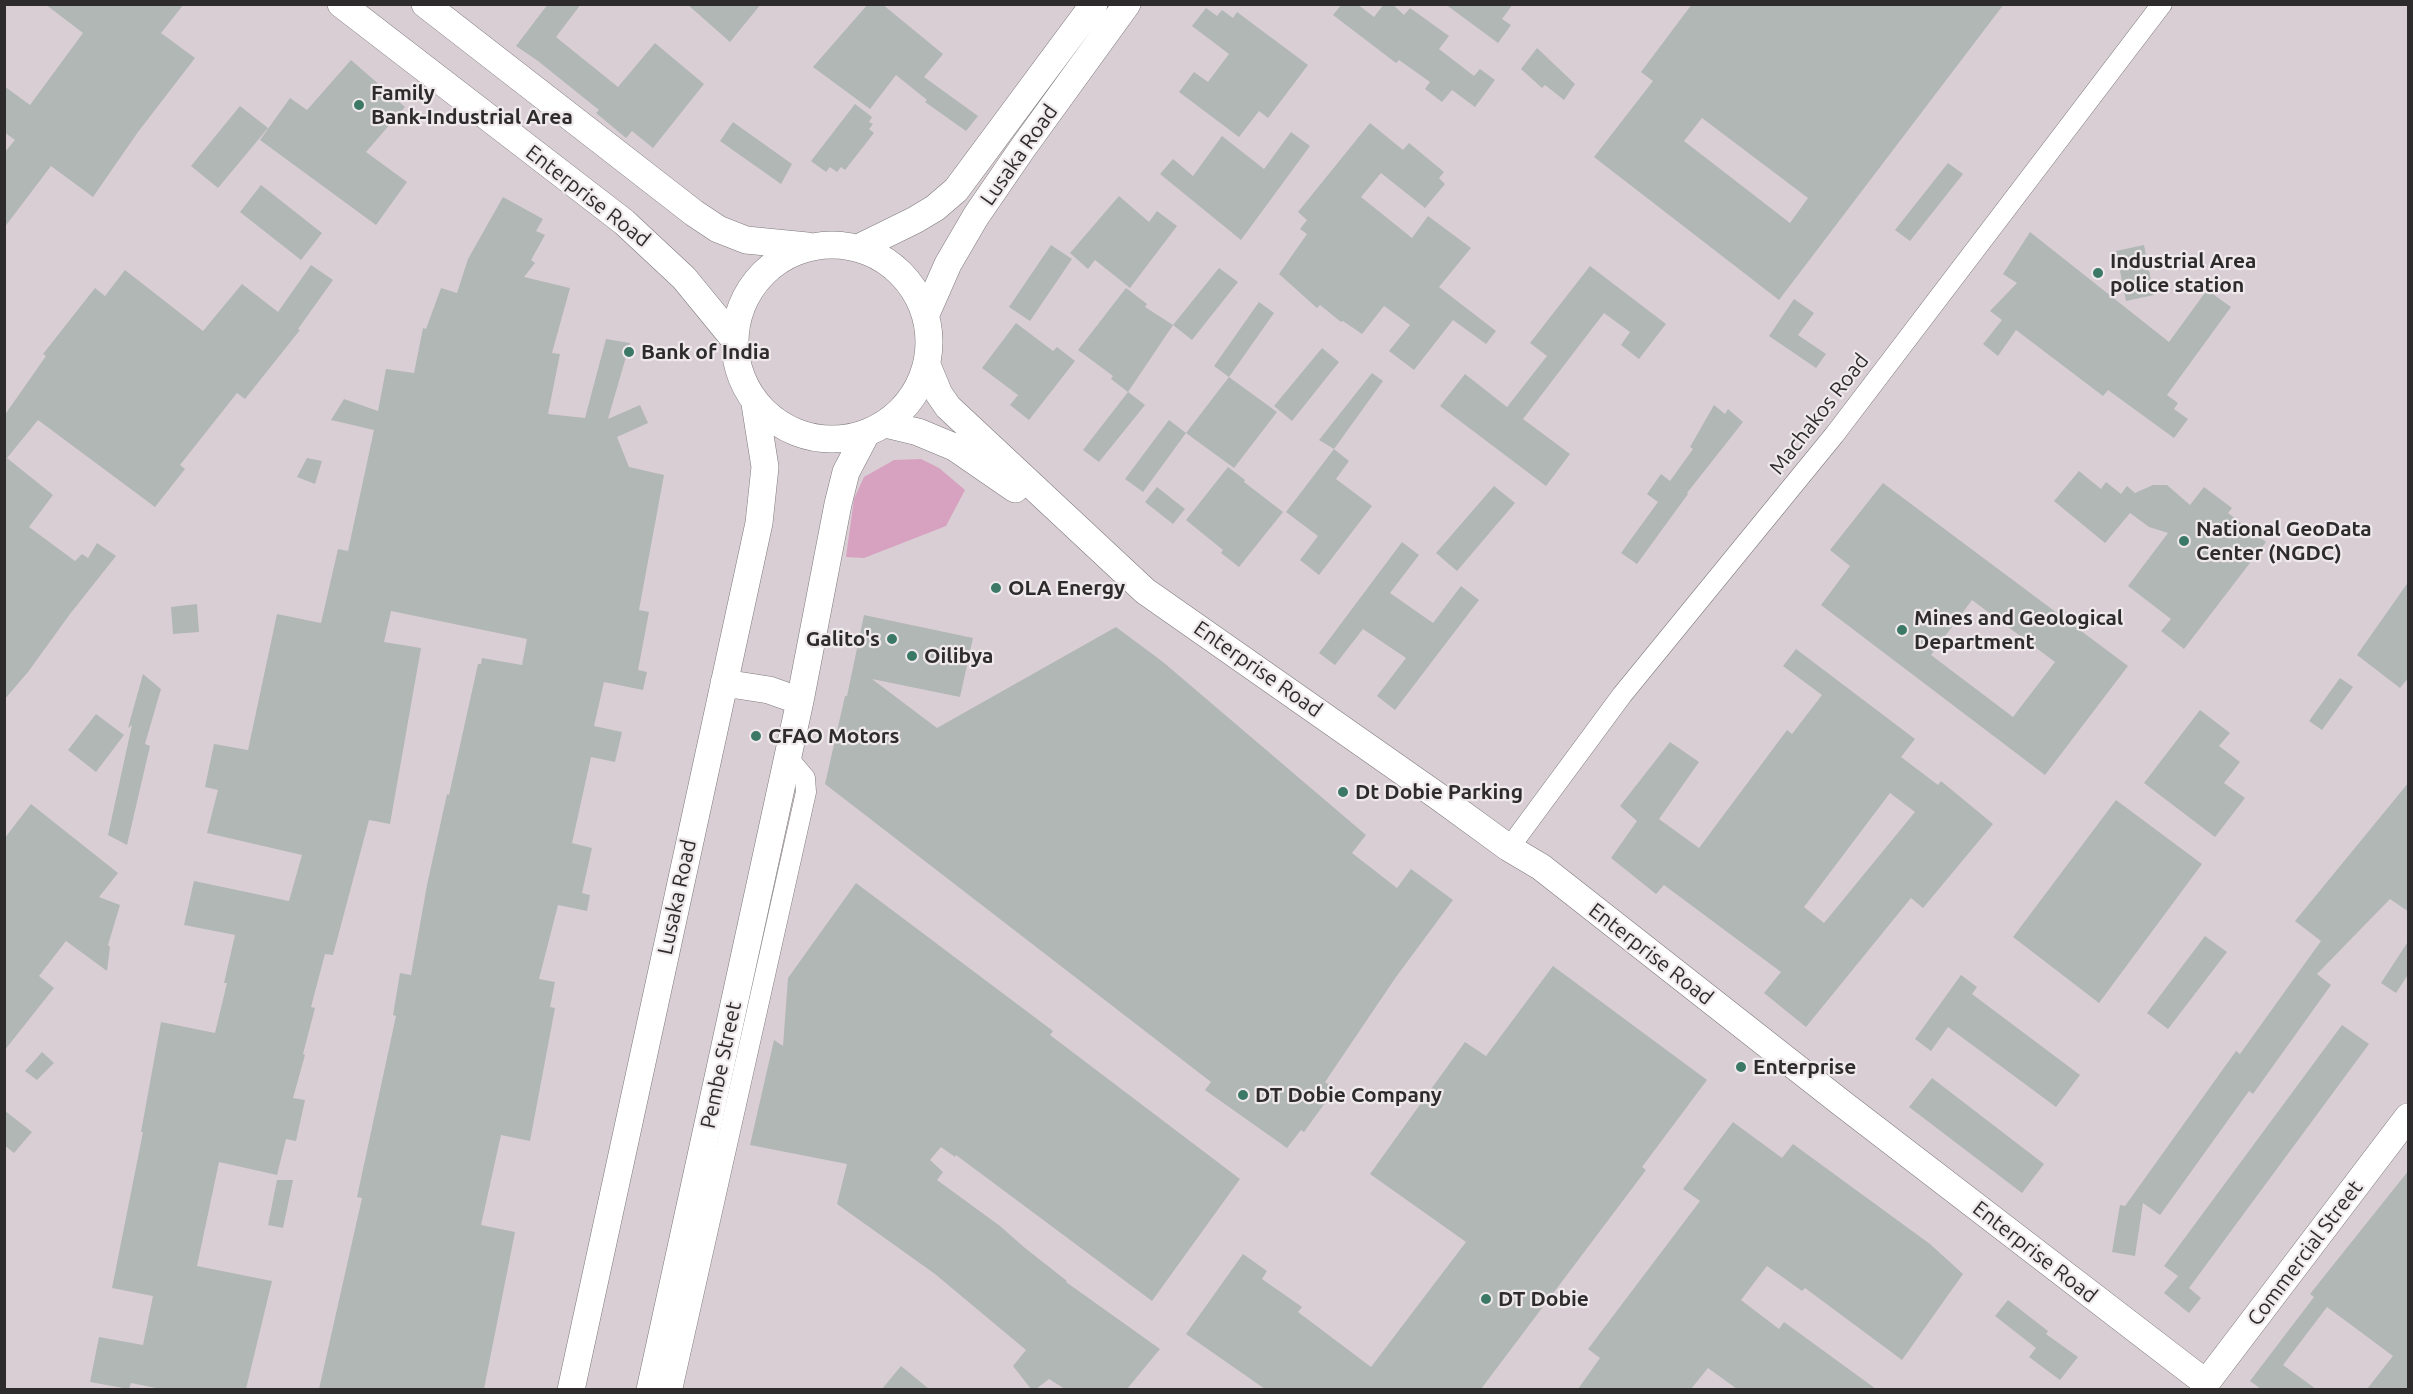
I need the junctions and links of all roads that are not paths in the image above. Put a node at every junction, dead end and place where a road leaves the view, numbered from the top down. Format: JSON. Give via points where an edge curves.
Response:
{"nodes":[{"id":1,"x":341,"y":4,"type":"edge"},
{"id":2,"x":425,"y":4,"type":"edge"},
{"id":3,"x":1094,"y":4,"type":"edge"},
{"id":4,"x":1127,"y":4,"type":"edge"},
{"id":5,"x":2162,"y":4,"type":"edge"},
{"id":6,"x":812,"y":247,"type":"junction"},
{"id":7,"x":858,"y":248,"type":"junction"},
{"id":8,"x":926,"y":314,"type":"junction"},
{"id":9,"x":734,"y":339,"type":"junction"},
{"id":10,"x":927,"y":365,"type":"junction"},
{"id":11,"x":755,"y":404,"type":"junction"},
{"id":12,"x":875,"y":429,"type":"junction"},
{"id":13,"x":1080,"y":530,"type":"junction"},
{"id":14,"x":724,"y":683,"type":"junction"},
{"id":15,"x":800,"y":701,"type":"junction"},
{"id":16,"x":1509,"y":848,"type":"junction"},
{"id":17,"x":2409,"y":1117,"type":"edge"},
{"id":18,"x":688,"y":1270,"type":"junction"},
{"id":19,"x":2208,"y":1387,"type":"edge"},
{"id":20,"x":571,"y":1389,"type":"edge"},
{"id":21,"x":651,"y":1389,"type":"edge"},
{"id":22,"x":672,"y":1389,"type":"edge"}],
"edges":[{"from":1,"to":9,"type":"main road","name":"Enterprise Road","via":[[624,222],[684,278]]},
{"from":2,"to":6,"type":"main road","via":[[718,229],[746,240]]},
{"from":3,"to":7,"type":"main road","name":"Lusaka Road","via":[[956,190],[915,220]]},
{"from":4,"to":8,"type":"main road","name":"Lusaka Road","via":[[976,216],[948,264]]},
{"from":5,"to":16,"type":"street","name":"Machakos Road","via":[[1835,434],[1622,695]]},
{"from":6,"to":7,"type":"main road","via":[[833,244]]},
{"from":6,"to":9,"type":"main road","via":[[787,255],[766,270],[749,290],[738,313]]},
{"from":7,"to":8,"type":"main road","via":[[881,257],[900,272],[916,291]]},
{"from":8,"to":10,"type":"main road","via":[[930,339]]},
{"from":9,"to":11,"type":"main road","via":[[739,373]]},
{"from":10,"to":12,"type":"main road","via":[[904,408]]},
{"from":10,"to":13,"type":"main road","name":"Enterprise Road","via":[[948,407]]},
{"from":11,"to":12,"type":"main road","via":[[794,433],[818,439],[842,439]]},
{"from":11,"to":14,"type":"main road","name":"Lusaka Road","via":[[765,467],[759,523]]},
{"from":12,"to":13,"type":"main road","name":"Enterprise Road","via":[[918,432],[954,447],[1044,511]]},
{"from":12,"to":15,"type":"main road","via":[[846,472]]},
{"from":13,"to":16,"type":"main road","name":"Enterprise Road","via":[[1145,591]]},
{"from":14,"to":15,"type":"main road","via":[[769,690]]},
{"from":14,"to":20,"type":"main road","name":"Lusaka Road"},
{"from":15,"to":18,"type":"main road"},
{"from":16,"to":19,"type":"main road","name":"Enterprise Road","via":[[1541,867]]},
{"from":17,"to":19,"type":"main road","name":"Commercial Street"},
{"from":18,"to":21,"type":"main road"},
{"from":18,"to":22,"type":"street"}]}
